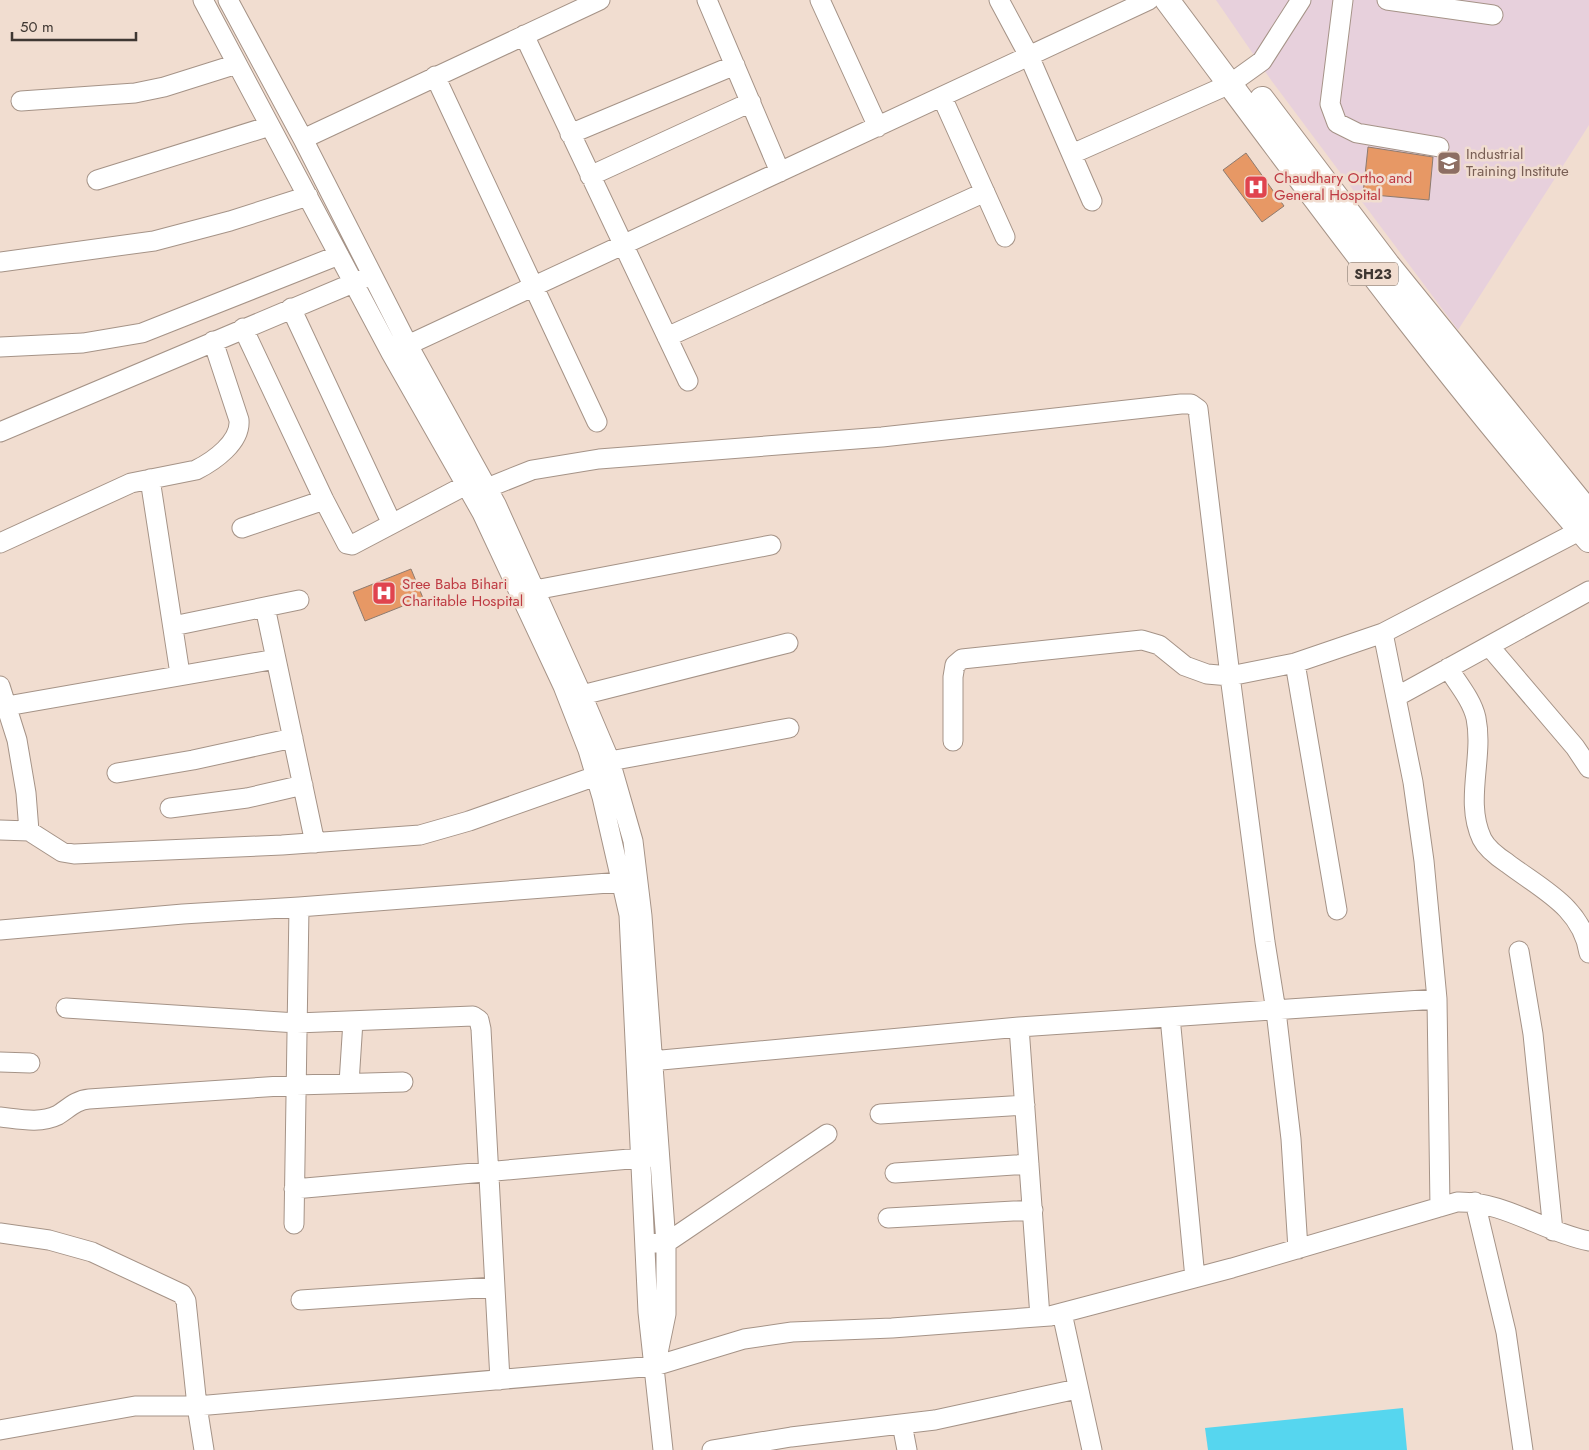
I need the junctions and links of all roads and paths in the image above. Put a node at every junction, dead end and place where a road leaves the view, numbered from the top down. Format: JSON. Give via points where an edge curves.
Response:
{"nodes":[{"id":1,"x":228,"y":0,"type":"edge"},
{"id":2,"x":600,"y":0,"type":"edge"},
{"id":3,"x":707,"y":0,"type":"edge"},
{"id":4,"x":820,"y":0,"type":"edge"},
{"id":5,"x":998,"y":0,"type":"edge"},
{"id":6,"x":1149,"y":0,"type":"edge"},
{"id":7,"x":1167,"y":0,"type":"edge"},
{"id":8,"x":1187,"y":0,"type":"edge"},
{"id":9,"x":1301,"y":0,"type":"edge"},
{"id":10,"x":1343,"y":0,"type":"edge"},
{"id":11,"x":1387,"y":0,"type":"edge"},
{"id":12,"x":206,"y":1,"type":"edge"},
{"id":13,"x":568,"y":7,"type":"edge"},
{"id":14,"x":1493,"y":15,"type":"dead end"},
{"id":15,"x":524,"y":36,"type":"junction"},
{"id":16,"x":1029,"y":56,"type":"junction"},
{"id":17,"x":237,"y":64,"type":"junction"},
{"id":18,"x":735,"y":65,"type":"junction"},
{"id":19,"x":435,"y":76,"type":"junction"},
{"id":20,"x":1237,"y":80,"type":"junction"},
{"id":21,"x":942,"y":97,"type":"junction"},
{"id":22,"x":21,"y":101,"type":"dead end"},
{"id":23,"x":750,"y":102,"type":"junction"},
{"id":24,"x":270,"y":126,"type":"junction"},
{"id":25,"x":878,"y":127,"type":"junction"},
{"id":26,"x":570,"y":134,"type":"junction"},
{"id":27,"x":303,"y":139,"type":"junction"},
{"id":28,"x":1439,"y":147,"type":"dead end"},
{"id":29,"x":1072,"y":154,"type":"junction"},
{"id":30,"x":780,"y":172,"type":"junction"},
{"id":31,"x":590,"y":176,"type":"junction"},
{"id":32,"x":97,"y":180,"type":"dead end"},
{"id":33,"x":985,"y":192,"type":"junction"},
{"id":34,"x":308,"y":196,"type":"junction"},
{"id":35,"x":1092,"y":200,"type":"dead end"},
{"id":36,"x":1005,"y":237,"type":"dead end"},
{"id":37,"x":623,"y":246,"type":"junction"},
{"id":38,"x":339,"y":255,"type":"junction"},
{"id":39,"x":0,"y":262,"type":"edge"},
{"id":40,"x":372,"y":274,"type":"junction"},
{"id":41,"x":354,"y":283,"type":"junction"},
{"id":42,"x":534,"y":287,"type":"junction"},
{"id":43,"x":291,"y":308,"type":"junction"},
{"id":44,"x":243,"y":328,"type":"junction"},
{"id":45,"x":667,"y":337,"type":"junction"},
{"id":46,"x":213,"y":341,"type":"junction"},
{"id":47,"x":0,"y":347,"type":"edge"},
{"id":48,"x":400,"y":349,"type":"junction"},
{"id":49,"x":688,"y":381,"type":"dead end"},
{"id":50,"x":597,"y":422,"type":"dead end"},
{"id":51,"x":0,"y":432,"type":"edge"},
{"id":52,"x":150,"y":479,"type":"junction"},
{"id":53,"x":466,"y":485,"type":"junction"},
{"id":54,"x":487,"y":488,"type":"junction"},
{"id":55,"x":324,"y":500,"type":"junction"},
{"id":56,"x":392,"y":524,"type":"junction"},
{"id":57,"x":242,"y":528,"type":"dead end"},
{"id":58,"x":1586,"y":528,"type":"edge"},
{"id":59,"x":0,"y":543,"type":"edge"},
{"id":60,"x":771,"y":545,"type":"dead end"},
{"id":61,"x":535,"y":590,"type":"junction"},
{"id":62,"x":1589,"y":591,"type":"edge"},
{"id":63,"x":300,"y":600,"type":"dead end"},
{"id":64,"x":266,"y":607,"type":"junction"},
{"id":65,"x":173,"y":626,"type":"junction"},
{"id":66,"x":1383,"y":633,"type":"junction"},
{"id":67,"x":788,"y":643,"type":"dead end"},
{"id":68,"x":1489,"y":646,"type":"junction"},
{"id":69,"x":276,"y":659,"type":"junction"},
{"id":70,"x":1295,"y":662,"type":"junction"},
{"id":71,"x":1448,"y":668,"type":"junction"},
{"id":72,"x":180,"y":674,"type":"junction"},
{"id":73,"x":1230,"y":676,"type":"junction"},
{"id":74,"x":0,"y":686,"type":"edge"},
{"id":75,"x":582,"y":695,"type":"junction"},
{"id":76,"x":1396,"y":697,"type":"junction"},
{"id":77,"x":7,"y":706,"type":"junction"},
{"id":78,"x":789,"y":728,"type":"dead end"},
{"id":79,"x":293,"y":738,"type":"junction"},
{"id":80,"x":954,"y":741,"type":"dead end"},
{"id":81,"x":610,"y":762,"type":"junction"},
{"id":82,"x":1589,"y":768,"type":"edge"},
{"id":83,"x":117,"y":773,"type":"dead end"},
{"id":84,"x":596,"y":776,"type":"junction"},
{"id":85,"x":303,"y":785,"type":"junction"},
{"id":86,"x":170,"y":808,"type":"dead end"},
{"id":87,"x":0,"y":830,"type":"edge"},
{"id":88,"x":29,"y":831,"type":"junction"},
{"id":89,"x":315,"y":843,"type":"junction"},
{"id":90,"x":622,"y":882,"type":"junction"},
{"id":91,"x":299,"y":907,"type":"junction"},
{"id":92,"x":1337,"y":910,"type":"dead end"},
{"id":93,"x":0,"y":930,"type":"edge"},
{"id":94,"x":1519,"y":951,"type":"dead end"},
{"id":95,"x":1589,"y":953,"type":"edge"},
{"id":96,"x":1437,"y":999,"type":"junction"},
{"id":97,"x":66,"y":1008,"type":"dead end"},
{"id":98,"x":1276,"y":1010,"type":"junction"},
{"id":99,"x":1170,"y":1017,"type":"junction"},
{"id":100,"x":353,"y":1021,"type":"junction"},
{"id":101,"x":297,"y":1023,"type":"junction"},
{"id":102,"x":1019,"y":1027,"type":"junction"},
{"id":103,"x":0,"y":1062,"type":"edge"},
{"id":104,"x":644,"y":1062,"type":"junction"},
{"id":105,"x":30,"y":1063,"type":"dead end"},
{"id":106,"x":403,"y":1082,"type":"dead end"},
{"id":107,"x":349,"y":1084,"type":"junction"},
{"id":108,"x":296,"y":1086,"type":"junction"},
{"id":109,"x":1025,"y":1105,"type":"junction"},
{"id":110,"x":880,"y":1114,"type":"dead end"},
{"id":111,"x":0,"y":1117,"type":"edge"},
{"id":112,"x":828,"y":1134,"type":"dead end"},
{"id":113,"x":650,"y":1157,"type":"junction"},
{"id":114,"x":1029,"y":1164,"type":"junction"},
{"id":115,"x":488,"y":1171,"type":"junction"},
{"id":116,"x":895,"y":1173,"type":"dead end"},
{"id":117,"x":294,"y":1189,"type":"junction"},
{"id":118,"x":1475,"y":1202,"type":"junction"},
{"id":119,"x":1440,"y":1207,"type":"junction"},
{"id":120,"x":1032,"y":1210,"type":"junction"},
{"id":121,"x":888,"y":1218,"type":"dead end"},
{"id":122,"x":294,"y":1224,"type":"dead end"},
{"id":123,"x":1553,"y":1231,"type":"junction"},
{"id":124,"x":0,"y":1233,"type":"edge"},
{"id":125,"x":1589,"y":1242,"type":"edge"},
{"id":126,"x":666,"y":1243,"type":"junction"},
{"id":127,"x":645,"y":1244,"type":"junction"},
{"id":128,"x":1298,"y":1249,"type":"junction"},
{"id":129,"x":1195,"y":1278,"type":"junction"},
{"id":130,"x":494,"y":1287,"type":"junction"},
{"id":131,"x":301,"y":1300,"type":"dead end"},
{"id":132,"x":1062,"y":1313,"type":"junction"},
{"id":133,"x":1040,"y":1317,"type":"junction"},
{"id":134,"x":655,"y":1366,"type":"junction"},
{"id":135,"x":500,"y":1380,"type":"junction"},
{"id":136,"x":1077,"y":1389,"type":"junction"},
{"id":137,"x":196,"y":1406,"type":"junction"},
{"id":138,"x":902,"y":1424,"type":"junction"},
{"id":139,"x":0,"y":1430,"type":"edge"},
{"id":140,"x":793,"y":1444,"type":"edge"},
{"id":141,"x":204,"y":1450,"type":"edge"},
{"id":142,"x":663,"y":1450,"type":"edge"},
{"id":143,"x":712,"y":1450,"type":"edge"},
{"id":144,"x":907,"y":1450,"type":"edge"},
{"id":145,"x":1092,"y":1450,"type":"edge"},
{"id":146,"x":1523,"y":1450,"type":"edge"}],
"edges":[{"from":1,"to":27,"type":"street"},
{"from":2,"to":13,"type":"street"},
{"from":3,"to":18,"type":"street"},
{"from":4,"to":25,"type":"street"},
{"from":5,"to":16,"type":"street"},
{"from":6,"to":16,"type":"street"},
{"from":7,"to":20,"type":"main road","number":"SH23"},
{"from":8,"to":20,"type":"main road","number":"SH23"},
{"from":9,"to":20,"type":"street","via":[[1262,61]]},
{"from":10,"to":28,"type":"street","via":[[1330,104],[1337,122],[1357,133]]},
{"from":11,"to":14,"type":"street"},
{"from":12,"to":17,"type":"street"},
{"from":13,"to":15,"type":"street"},
{"from":15,"to":19,"type":"street"},
{"from":15,"to":26,"type":"street"},
{"from":16,"to":21,"type":"street"},
{"from":16,"to":29,"type":"street"},
{"from":17,"to":22,"type":"street","via":[[134,93]]},
{"from":17,"to":24,"type":"street"},
{"from":18,"to":23,"type":"street"},
{"from":18,"to":26,"type":"street"},
{"from":19,"to":27,"type":"street"},
{"from":19,"to":42,"type":"street"},
{"from":20,"to":29,"type":"street"},
{"from":20,"to":58,"type":"main road","number":"SH23","via":[[1388,265]]},
{"from":21,"to":25,"type":"street"},
{"from":21,"to":33,"type":"street"},
{"from":23,"to":30,"type":"street"},
{"from":23,"to":31,"type":"street"},
{"from":24,"to":32,"type":"street"},
{"from":24,"to":34,"type":"street"},
{"from":25,"to":30,"type":"street"},
{"from":26,"to":31,"type":"street"},
{"from":27,"to":40,"type":"street"},
{"from":29,"to":35,"type":"street"},
{"from":30,"to":37,"type":"street"},
{"from":31,"to":37,"type":"street"},
{"from":33,"to":36,"type":"street"},
{"from":33,"to":45,"type":"street"},
{"from":34,"to":38,"type":"street"},
{"from":34,"to":39,"type":"street","via":[[154,241]]},
{"from":37,"to":42,"type":"street"},
{"from":37,"to":45,"type":"street"},
{"from":38,"to":41,"type":"street"},
{"from":38,"to":47,"type":"street","via":[[142,333],[83,343]]},
{"from":40,"to":41,"type":"street"},
{"from":40,"to":48,"type":"street"},
{"from":41,"to":43,"type":"street"},
{"from":41,"to":48,"type":"street"},
{"from":42,"to":48,"type":"street"},
{"from":42,"to":50,"type":"street"},
{"from":43,"to":44,"type":"street"},
{"from":43,"to":56,"type":"street"},
{"from":44,"to":46,"type":"street"},
{"from":44,"to":55,"type":"street"},
{"from":45,"to":49,"type":"street"},
{"from":46,"to":51,"type":"street"},
{"from":46,"to":52,"type":"street","via":[[239,420],[236,438],[196,470]]},
{"from":48,"to":53,"type":"street"},
{"from":48,"to":54,"type":"street"},
{"from":52,"to":59,"type":"street","via":[[116,490]]},
{"from":52,"to":65,"type":"street"},
{"from":53,"to":56,"type":"street"},
{"from":53,"to":84,"type":"street","via":[[562,686]]},
{"from":54,"to":61,"type":"street"},
{"from":54,"to":73,"type":"street","via":[[532,470],[599,459],[882,437],[1191,404],[1198,409],[1201,420]]},
{"from":55,"to":56,"type":"street","via":[[347,544],[352,545]]},
{"from":55,"to":57,"type":"street"},
{"from":58,"to":66,"type":"street"},
{"from":60,"to":61,"type":"street"},
{"from":61,"to":75,"type":"street"},
{"from":62,"to":68,"type":"street"},
{"from":63,"to":64,"type":"street"},
{"from":64,"to":65,"type":"street"},
{"from":64,"to":69,"type":"street"},
{"from":65,"to":72,"type":"street"},
{"from":66,"to":70,"type":"street"},
{"from":66,"to":76,"type":"street"},
{"from":67,"to":75,"type":"street"},
{"from":68,"to":71,"type":"street"},
{"from":68,"to":82,"type":"street"},
{"from":69,"to":72,"type":"street"},
{"from":69,"to":79,"type":"street"},
{"from":70,"to":73,"type":"street"},
{"from":70,"to":92,"type":"street"},
{"from":71,"to":76,"type":"street"},
{"from":71,"to":95,"type":"street","via":[[1472,706],[1476,719],[1474,798],[1483,841],[1495,854],[1564,904],[1583,929]]},
{"from":72,"to":77,"type":"street"},
{"from":73,"to":80,"type":"street","via":[[1196,671],[1159,645],[1142,640],[962,659],[955,665],[953,677]]},
{"from":73,"to":98,"type":"street"},
{"from":74,"to":77,"type":"street"},
{"from":75,"to":81,"type":"street"},
{"from":76,"to":96,"type":"street","via":[[1419,823]]},
{"from":77,"to":88,"type":"street","via":[[18,740]]},
{"from":78,"to":81,"type":"street"},
{"from":79,"to":83,"type":"street"},
{"from":79,"to":85,"type":"street"},
{"from":81,"to":104,"type":"street","via":[[632,841],[642,916]]},
{"from":84,"to":89,"type":"street","via":[[436,832]]},
{"from":84,"to":90,"type":"street"},
{"from":85,"to":86,"type":"street","via":[[247,798]]},
{"from":85,"to":89,"type":"street"},
{"from":87,"to":88,"type":"street"},
{"from":88,"to":89,"type":"street","via":[[62,852],[74,854]]},
{"from":90,"to":91,"type":"street"},
{"from":90,"to":104,"type":"street","via":[[629,915]]},
{"from":91,"to":93,"type":"street"},
{"from":91,"to":101,"type":"street"},
{"from":94,"to":123,"type":"street","via":[[1533,1034]]},
{"from":96,"to":98,"type":"street"},
{"from":96,"to":119,"type":"street"},
{"from":97,"to":101,"type":"street"},
{"from":98,"to":99,"type":"street"},
{"from":98,"to":128,"type":"street","via":[[1291,1139]]},
{"from":99,"to":102,"type":"street"},
{"from":99,"to":129,"type":"street"},
{"from":100,"to":101,"type":"street"},
{"from":100,"to":107,"type":"street"},
{"from":100,"to":115,"type":"street","via":[[465,1014],[478,1020]]},
{"from":101,"to":108,"type":"street"},
{"from":102,"to":104,"type":"street"},
{"from":102,"to":109,"type":"street"},
{"from":103,"to":105,"type":"street"},
{"from":104,"to":113,"type":"street"},
{"from":106,"to":107,"type":"street"},
{"from":107,"to":108,"type":"street"},
{"from":108,"to":111,"type":"street","via":[[89,1098],[42,1120]]},
{"from":108,"to":117,"type":"street"},
{"from":109,"to":110,"type":"street"},
{"from":109,"to":114,"type":"street"},
{"from":112,"to":126,"type":"street"},
{"from":113,"to":115,"type":"street"},
{"from":113,"to":126,"type":"street"},
{"from":113,"to":127,"type":"street"},
{"from":114,"to":116,"type":"street"},
{"from":114,"to":120,"type":"street"},
{"from":115,"to":117,"type":"street"},
{"from":115,"to":130,"type":"street"},
{"from":117,"to":122,"type":"street"},
{"from":118,"to":119,"type":"street","via":[[1457,1202]]},
{"from":118,"to":123,"type":"street","via":[[1498,1207]]},
{"from":118,"to":146,"type":"street","via":[[1506,1332]]},
{"from":119,"to":128,"type":"street"},
{"from":120,"to":121,"type":"street"},
{"from":120,"to":133,"type":"street"},
{"from":123,"to":125,"type":"street"},
{"from":124,"to":137,"type":"street","via":[[50,1240],[92,1252],[182,1294],[186,1301]]},
{"from":126,"to":127,"type":"street"},
{"from":126,"to":134,"type":"street","via":[[666,1314]]},
{"from":127,"to":134,"type":"street","via":[[648,1312]]},
{"from":128,"to":129,"type":"street"},
{"from":129,"to":132,"type":"street"},
{"from":130,"to":131,"type":"street"},
{"from":130,"to":135,"type":"street"},
{"from":132,"to":133,"type":"street"},
{"from":132,"to":136,"type":"street"},
{"from":133,"to":134,"type":"street","via":[[792,1332],[744,1339]]},
{"from":134,"to":135,"type":"street"},
{"from":134,"to":142,"type":"street"},
{"from":135,"to":137,"type":"street"},
{"from":136,"to":138,"type":"street","via":[[935,1420]]},
{"from":136,"to":145,"type":"street"},
{"from":137,"to":139,"type":"street","via":[[135,1406]]},
{"from":137,"to":141,"type":"street"},
{"from":138,"to":140,"type":"street"},
{"from":138,"to":144,"type":"street"},
{"from":140,"to":143,"type":"street"}]}
